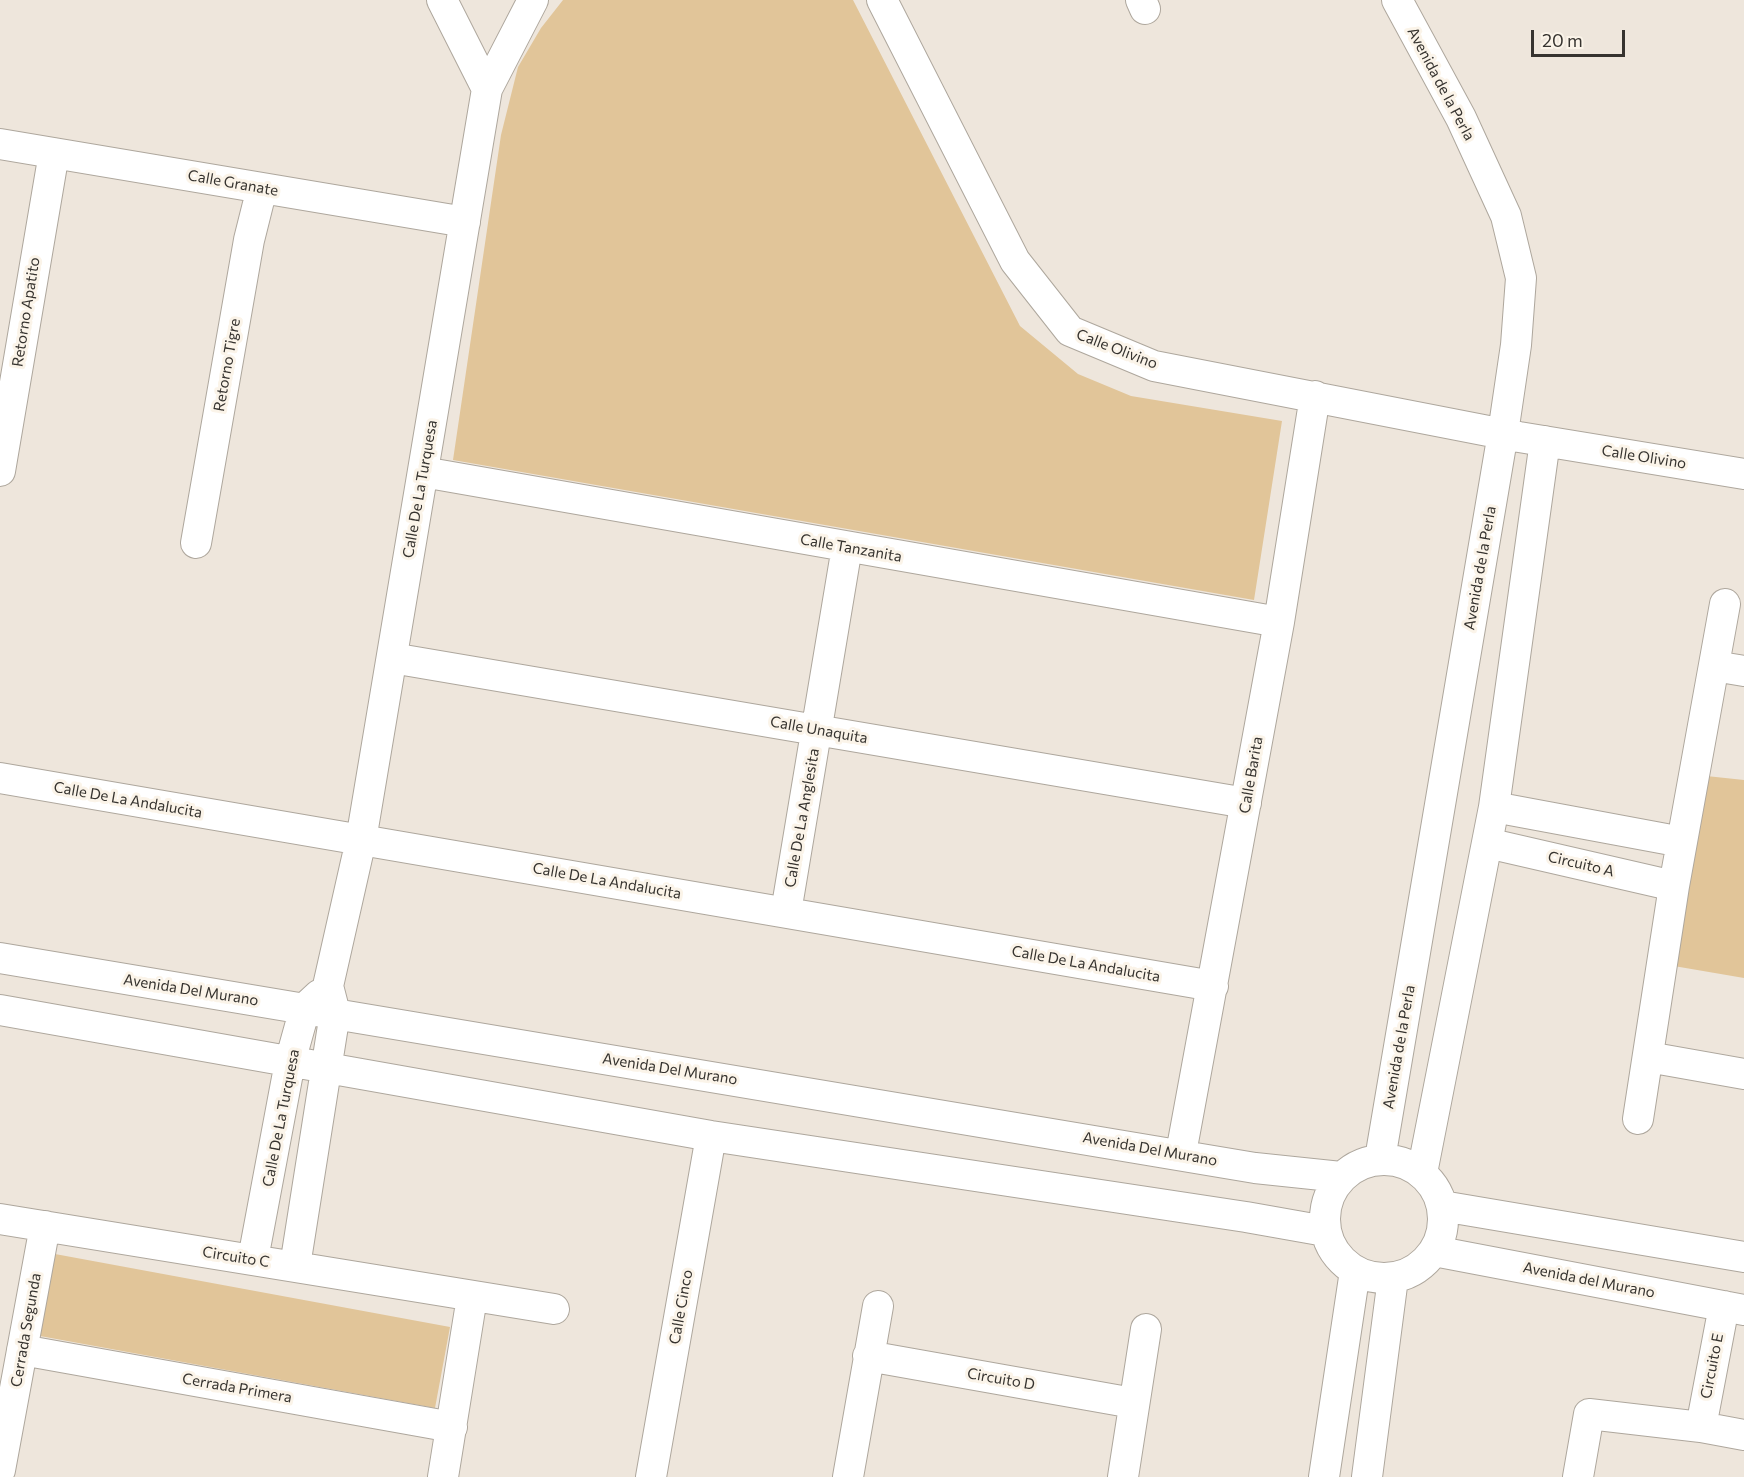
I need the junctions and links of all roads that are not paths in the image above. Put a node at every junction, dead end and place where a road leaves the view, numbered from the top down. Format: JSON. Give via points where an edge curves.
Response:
{"nodes":[{"id":1,"x":533,"y":0,"type":"edge"},
{"id":2,"x":882,"y":0,"type":"edge"},
{"id":3,"x":1397,"y":0,"type":"edge"},
{"id":4,"x":452,"y":3,"type":"edge"},
{"id":5,"x":488,"y":89,"type":"junction"},
{"id":6,"x":0,"y":144,"type":"edge"},
{"id":7,"x":54,"y":153,"type":"junction"},
{"id":8,"x":262,"y":188,"type":"junction"},
{"id":9,"x":465,"y":222,"type":"junction"},
{"id":10,"x":1315,"y":396,"type":"junction"},
{"id":11,"x":1526,"y":437,"type":"junction"},
{"id":12,"x":0,"y":471,"type":"edge"},
{"id":13,"x":423,"y":472,"type":"junction"},
{"id":14,"x":1744,"y":474,"type":"edge"},
{"id":15,"x":196,"y":543,"type":"dead end"},
{"id":16,"x":847,"y":547,"type":"junction"},
{"id":17,"x":1725,"y":604,"type":"dead end"},
{"id":18,"x":1279,"y":622,"type":"junction"},
{"id":19,"x":392,"y":658,"type":"junction"},
{"id":20,"x":1714,"y":666,"type":"junction"},
{"id":21,"x":1744,"y":671,"type":"edge"},
{"id":22,"x":817,"y":729,"type":"junction"},
{"id":23,"x":0,"y":778,"type":"edge"},
{"id":24,"x":1246,"y":803,"type":"junction"},
{"id":25,"x":1494,"y":807,"type":"junction"},
{"id":26,"x":361,"y":840,"type":"junction"},
{"id":27,"x":1682,"y":842,"type":"junction"},
{"id":28,"x":1487,"y":843,"type":"junction"},
{"id":29,"x":1674,"y":886,"type":"junction"},
{"id":30,"x":786,"y":912,"type":"junction"},
{"id":31,"x":0,"y":958,"type":"edge"},
{"id":32,"x":1214,"y":986,"type":"junction"},
{"id":33,"x":331,"y":1000,"type":"junction"},
{"id":34,"x":305,"y":1008,"type":"junction"},
{"id":35,"x":0,"y":1010,"type":"edge"},
{"id":36,"x":1648,"y":1058,"type":"junction"},
{"id":37,"x":290,"y":1062,"type":"junction"},
{"id":38,"x":328,"y":1068,"type":"junction"},
{"id":39,"x":1744,"y":1074,"type":"edge"},
{"id":40,"x":1638,"y":1119,"type":"dead end"},
{"id":41,"x":711,"y":1136,"type":"junction"},
{"id":42,"x":1181,"y":1153,"type":"junction"},
{"id":43,"x":1380,"y":1159,"type":"junction"},
{"id":44,"x":1422,"y":1173,"type":"junction"},
{"id":45,"x":1341,"y":1178,"type":"junction"},
{"id":46,"x":1442,"y":1206,"type":"junction"},
{"id":47,"x":0,"y":1219,"type":"edge"},
{"id":48,"x":45,"y":1226,"type":"junction"},
{"id":49,"x":1325,"y":1232,"type":"junction"},
{"id":50,"x":1434,"y":1251,"type":"junction"},
{"id":51,"x":1744,"y":1257,"type":"edge"},
{"id":52,"x":253,"y":1259,"type":"junction"},
{"id":53,"x":295,"y":1266,"type":"junction"},
{"id":54,"x":1355,"y":1271,"type":"junction"},
{"id":55,"x":1393,"y":1278,"type":"junction"},
{"id":56,"x":472,"y":1298,"type":"junction"},
{"id":57,"x":878,"y":1306,"type":"dead end"},
{"id":58,"x":1734,"y":1308,"type":"edge"},
{"id":59,"x":554,"y":1310,"type":"dead end"},
{"id":60,"x":1146,"y":1329,"type":"dead end"},
{"id":61,"x":22,"y":1350,"type":"junction"},
{"id":62,"x":868,"y":1356,"type":"junction"},
{"id":63,"x":1133,"y":1403,"type":"junction"},
{"id":64,"x":452,"y":1427,"type":"junction"},
{"id":65,"x":1701,"y":1427,"type":"junction"},
{"id":66,"x":1744,"y":1435,"type":"edge"},
{"id":67,"x":0,"y":1470,"type":"edge"},
{"id":68,"x":443,"y":1477,"type":"edge"},
{"id":69,"x":651,"y":1477,"type":"edge"},
{"id":70,"x":848,"y":1477,"type":"edge"},
{"id":71,"x":1123,"y":1477,"type":"edge"},
{"id":72,"x":1324,"y":1477,"type":"edge"},
{"id":73,"x":1367,"y":1477,"type":"edge"},
{"id":74,"x":1578,"y":1477,"type":"edge"}],
"edges":[{"from":1,"to":5,"type":"street","name":"Calle De La Turquesa"},
{"from":2,"to":10,"type":"street","name":"Calle Olivino","via":[[1015,261],[1070,331],[1154,366]]},
{"from":3,"to":11,"type":"street","name":"Avenida de la Perla","via":[[1461,118],[1506,216],[1521,278],[1516,345]]},
{"from":4,"to":5,"type":"street"},
{"from":5,"to":9,"type":"street","name":"Calle De La Turquesa"},
{"from":6,"to":7,"type":"street","name":"Calle Granate"},
{"from":7,"to":8,"type":"street","name":"Calle Granate"},
{"from":7,"to":12,"type":"street","name":"Retorno Apatito"},
{"from":8,"to":9,"type":"street","name":"Calle Granate"},
{"from":8,"to":15,"type":"street","name":"Retorno Tigre","via":[[249,240]]},
{"from":9,"to":13,"type":"street","name":"Calle De La Turquesa"},
{"from":10,"to":11,"type":"street","name":"Calle Olivino"},
{"from":10,"to":18,"type":"street","name":"Calle Barita"},
{"from":11,"to":14,"type":"street","name":"Calle Olivino"},
{"from":11,"to":25,"type":"street","name":"Avenida de la Perla"},
{"from":11,"to":43,"type":"street","name":"Avenida de la Perla"},
{"from":13,"to":16,"type":"street","name":"Calle Tanzanita"},
{"from":13,"to":19,"type":"street","name":"Calle De La Turquesa"},
{"from":16,"to":18,"type":"street","name":"Calle Tanzanita"},
{"from":16,"to":22,"type":"street","name":"Calle De La Anglesita"},
{"from":17,"to":20,"type":"street"},
{"from":18,"to":24,"type":"street","name":"Calle Barita"},
{"from":19,"to":22,"type":"street","name":"Calle Unaquita"},
{"from":19,"to":26,"type":"street","name":"Calle De La Turquesa"},
{"from":20,"to":21,"type":"street"},
{"from":20,"to":27,"type":"street"},
{"from":22,"to":24,"type":"street","name":"Calle Unaquita"},
{"from":22,"to":30,"type":"street","name":"Calle De La Anglesita"},
{"from":23,"to":26,"type":"street","name":"Calle De La Andalucita"},
{"from":24,"to":32,"type":"street","name":"Calle Barita"},
{"from":25,"to":27,"type":"street"},
{"from":25,"to":28,"type":"street","name":"Avenida de la Perla"},
{"from":26,"to":30,"type":"street","name":"Calle De La Andalucita"},
{"from":26,"to":33,"type":"street","name":"Calle De La Turquesa"},
{"from":27,"to":29,"type":"street"},
{"from":28,"to":29,"type":"street","name":"Circuito A"},
{"from":28,"to":44,"type":"street","name":"Avenida de la Perla"},
{"from":29,"to":36,"type":"street"},
{"from":30,"to":32,"type":"street","name":"Calle De La Andalucita"},
{"from":31,"to":34,"type":"street","name":"Avenida Del Murano"},
{"from":32,"to":42,"type":"street","name":"Calle Barita"},
{"from":33,"to":34,"type":"street"},
{"from":33,"to":38,"type":"street","name":"Calle De La Turquesa"},
{"from":33,"to":42,"type":"street","name":"Avenida Del Murano"},
{"from":34,"to":37,"type":"street","name":"Calle De La Turquesa"},
{"from":35,"to":37,"type":"street"},
{"from":36,"to":39,"type":"street"},
{"from":36,"to":40,"type":"street"},
{"from":37,"to":38,"type":"street"},
{"from":37,"to":52,"type":"street","name":"Calle De La Turquesa"},
{"from":38,"to":41,"type":"street"},
{"from":38,"to":53,"type":"street","name":"Calle De La Turquesa"},
{"from":41,"to":49,"type":"street"},
{"from":41,"to":69,"type":"street","name":"Calle Cinco"},
{"from":42,"to":45,"type":"street","name":"Avenida Del Murano"},
{"from":43,"to":44,"type":"street","via":[[1403,1162]]},
{"from":43,"to":45,"type":"street","via":[[1358,1165]]},
{"from":44,"to":46,"type":"street","via":[[1435,1188]]},
{"from":45,"to":49,"type":"street","via":[[1326,1203]]},
{"from":46,"to":50,"type":"street","via":[[1443,1229]]},
{"from":46,"to":51,"type":"street"},
{"from":47,"to":48,"type":"street","name":"Circuito C"},
{"from":48,"to":52,"type":"street","name":"Circuito C"},
{"from":48,"to":61,"type":"street","name":"Cerrada Segunda"},
{"from":49,"to":54,"type":"street","via":[[1331,1248]]},
{"from":50,"to":55,"type":"street","via":[[1423,1264]]},
{"from":50,"to":58,"type":"street","name":"Avenida del Murano"},
{"from":52,"to":53,"type":"street","name":"Circuito C"},
{"from":53,"to":56,"type":"street","name":"Circuito C"},
{"from":54,"to":55,"type":"street","via":[[1373,1278]]},
{"from":54,"to":72,"type":"street"},
{"from":55,"to":73,"type":"street"},
{"from":56,"to":59,"type":"street","name":"Circuito C"},
{"from":56,"to":64,"type":"street"},
{"from":57,"to":62,"type":"street"},
{"from":58,"to":65,"type":"street","name":"Circuito E"},
{"from":60,"to":63,"type":"street"},
{"from":61,"to":64,"type":"street","name":"Cerrada Primera"},
{"from":61,"to":67,"type":"street","name":"Cerrada Segunda"},
{"from":62,"to":63,"type":"street","name":"Circuito D"},
{"from":62,"to":70,"type":"street"},
{"from":63,"to":71,"type":"street"},
{"from":64,"to":68,"type":"street"},
{"from":65,"to":66,"type":"street"},
{"from":65,"to":74,"type":"street","via":[[1589,1414]]}]}
